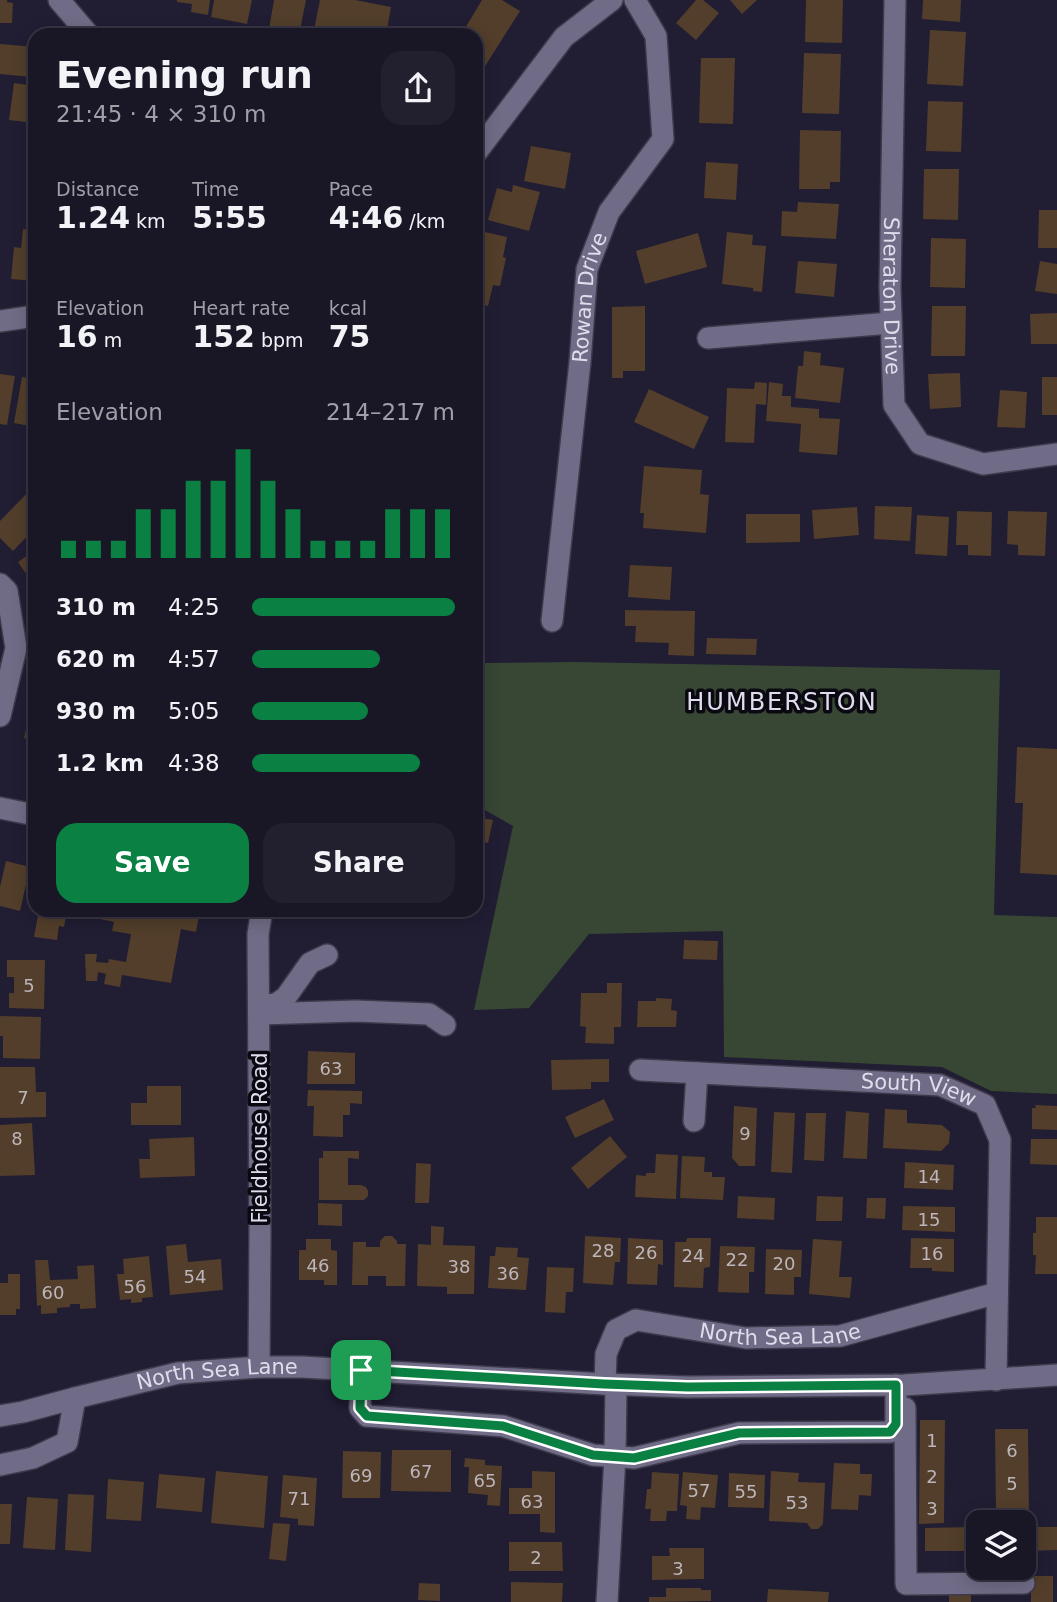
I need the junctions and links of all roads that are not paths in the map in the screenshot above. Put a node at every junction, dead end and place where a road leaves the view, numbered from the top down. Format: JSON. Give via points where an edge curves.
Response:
{"nodes":[{"id":1,"x":60,"y":0,"type":"edge"},
{"id":2,"x":635,"y":0,"type":"edge"},
{"id":3,"x":895,"y":0,"type":"edge"},
{"id":4,"x":608,"y":2,"type":"edge"},
{"id":5,"x":83,"y":28,"type":"edge"},
{"id":6,"x":483,"y":144,"type":"edge"},
{"id":7,"x":28,"y":317,"type":"edge"},
{"id":8,"x":0,"y":320,"type":"edge"},
{"id":9,"x":891,"y":323,"type":"junction"},
{"id":10,"x":708,"y":338,"type":"dead end"},
{"id":11,"x":1057,"y":454,"type":"edge"},
{"id":12,"x":0,"y":584,"type":"edge"},
{"id":13,"x":552,"y":621,"type":"dead end"},
{"id":14,"x":0,"y":716,"type":"edge"},
{"id":15,"x":0,"y":808,"type":"edge"},
{"id":16,"x":28,"y":814,"type":"edge"},
{"id":17,"x":261,"y":917,"type":"edge"},
{"id":18,"x":327,"y":956,"type":"dead end"},
{"id":19,"x":259,"y":1010,"type":"junction"},
{"id":20,"x":444,"y":1024,"type":"dead end"},
{"id":21,"x":640,"y":1070,"type":"dead end"},
{"id":22,"x":698,"y":1073,"type":"junction"},
{"id":23,"x":694,"y":1121,"type":"dead end"},
{"id":24,"x":997,"y":1293,"type":"junction"},
{"id":25,"x":258,"y":1367,"type":"junction"},
{"id":26,"x":361,"y":1370,"type":"junction"},
{"id":27,"x":1057,"y":1375,"type":"edge"},
{"id":28,"x":996,"y":1380,"type":"junction"},
{"id":29,"x":610,"y":1384,"type":"junction"},
{"id":30,"x":900,"y":1385,"type":"junction"},
{"id":31,"x":75,"y":1398,"type":"junction"},
{"id":32,"x":0,"y":1416,"type":"edge"},
{"id":33,"x":615,"y":1457,"type":"junction"},
{"id":34,"x":0,"y":1465,"type":"edge"},
{"id":35,"x":1024,"y":1583,"type":"dead end"},
{"id":36,"x":985,"y":1593,"type":"edge"},
{"id":37,"x":607,"y":1602,"type":"edge"}],
"edges":[{"from":1,"to":5,"type":"street"},
{"from":2,"to":13,"type":"street","name":"Rowan Drive","via":[[656,36],[663,139],[609,212],[587,269]]},
{"from":3,"to":9,"type":"street","name":"Sheraton Drive"},
{"from":4,"to":6,"type":"street","via":[[564,37]]},
{"from":7,"to":8,"type":"street"},
{"from":9,"to":10,"type":"street"},
{"from":9,"to":11,"type":"street","name":"Sheraton Drive","via":[[894,405],[920,444],[983,464]]},
{"from":12,"to":14,"type":"street","via":[[7,591],[16,648]]},
{"from":15,"to":16,"type":"street"},
{"from":17,"to":19,"type":"street","name":"Fieldhouse Road"},
{"from":18,"to":19,"type":"street","via":[[310,963],[286,997]]},
{"from":19,"to":20,"type":"street","via":[[429,1014]]},
{"from":19,"to":25,"type":"street","name":"Fieldhouse Road"},
{"from":21,"to":22,"type":"street","name":"South View"},
{"from":22,"to":23,"type":"street"},
{"from":22,"to":24,"type":"street","name":"South View","via":[[940,1085],[985,1105],[1000,1140]]},
{"from":24,"to":28,"type":"street","name":"South View"},
{"from":24,"to":29,"type":"street","name":"North Sea Lane","via":[[840,1336],[746,1338],[636,1320],[616,1330],[606,1354]]},
{"from":25,"to":26,"type":"street","name":"North Sea Lane"},
{"from":25,"to":31,"type":"street","name":"North Sea Lane","via":[[178,1373]]},
{"from":26,"to":29,"type":"street","name":"North Sea Lane"},
{"from":26,"to":33,"type":"street","via":[[360,1408],[367,1416],[503,1426],[593,1455]]},
{"from":27,"to":28,"type":"street","name":"North Sea Lane"},
{"from":28,"to":30,"type":"street","name":"North Sea Lane"},
{"from":29,"to":30,"type":"street","name":"North Sea Lane"},
{"from":29,"to":33,"type":"street"},
{"from":30,"to":33,"type":"street","via":[[896,1424],[890,1432],[739,1433],[634,1458]]},
{"from":30,"to":36,"type":"street","via":[[906,1584]]},
{"from":31,"to":32,"type":"street","name":"North Sea Lane"},
{"from":31,"to":34,"type":"street","via":[[67,1442],[33,1458]]},
{"from":33,"to":37,"type":"street"},
{"from":35,"to":36,"type":"street"}]}
